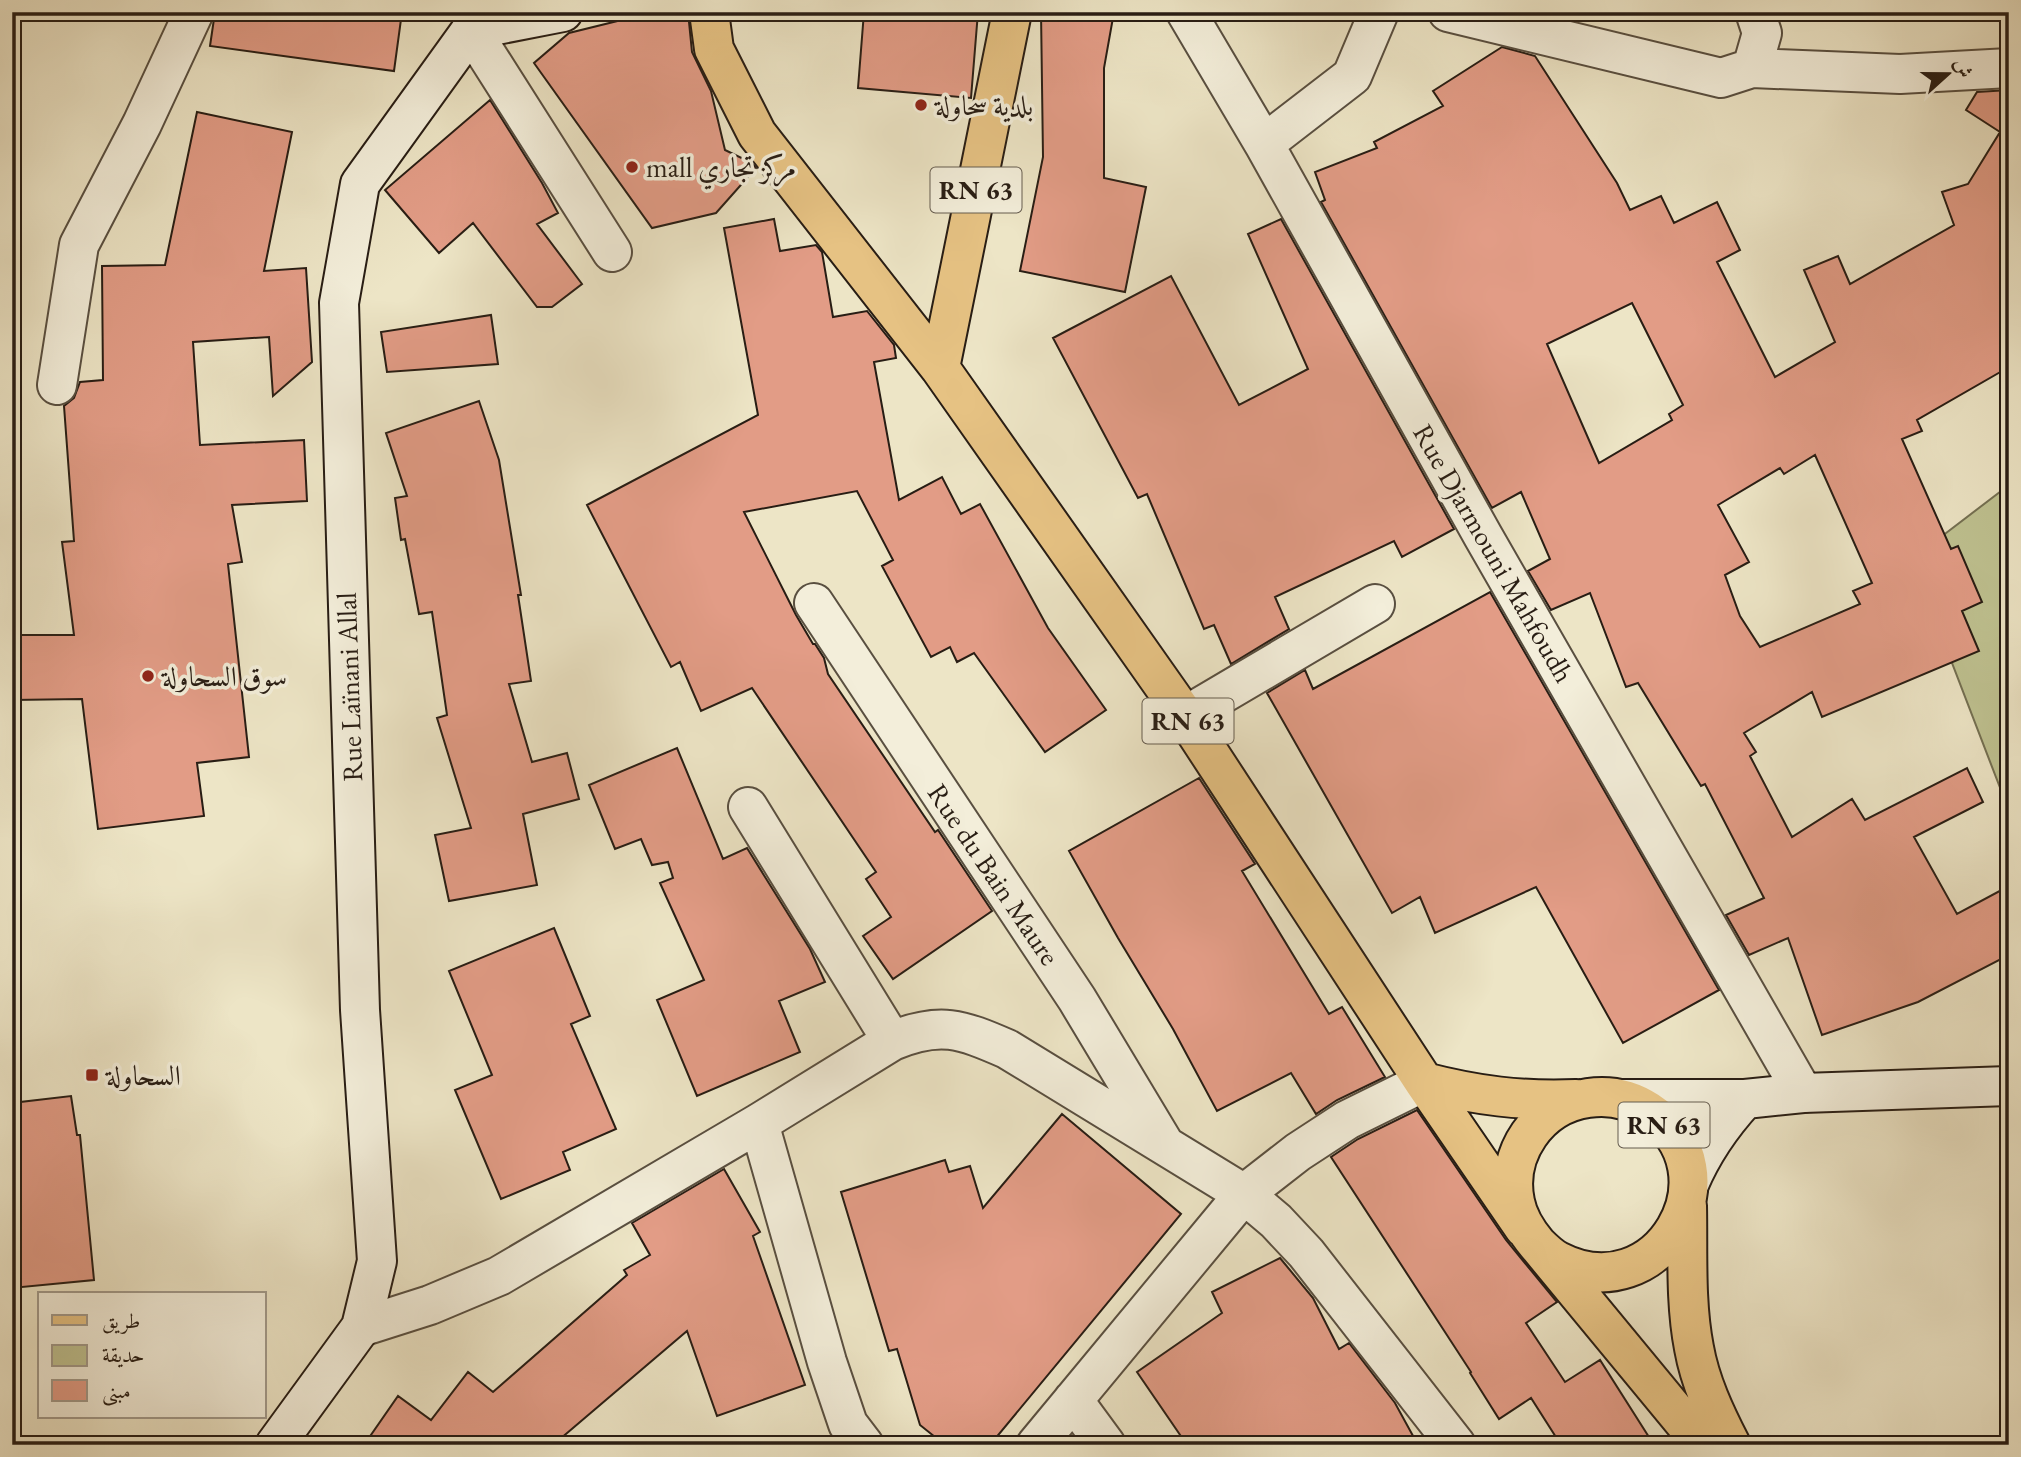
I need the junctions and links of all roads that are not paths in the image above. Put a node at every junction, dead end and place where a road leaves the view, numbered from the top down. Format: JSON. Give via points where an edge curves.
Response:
{"nodes":[{"id":1,"x":194,"y":12,"type":"edge"},
{"id":2,"x":563,"y":12,"type":"edge"},
{"id":3,"x":709,"y":12,"type":"edge"},
{"id":4,"x":1012,"y":12,"type":"edge"},
{"id":5,"x":1186,"y":12,"type":"edge"},
{"id":6,"x":1379,"y":12,"type":"edge"},
{"id":7,"x":1448,"y":12,"type":"edge"},
{"id":8,"x":1755,"y":12,"type":"edge"},
{"id":9,"x":471,"y":30,"type":"junction"},
{"id":10,"x":2009,"y":68,"type":"edge"},
{"id":11,"x":1737,"y":73,"type":"junction"},
{"id":12,"x":1264,"y":144,"type":"junction"},
{"id":13,"x":612,"y":252,"type":"dead end"},
{"id":14,"x":940,"y":368,"type":"junction"},
{"id":15,"x":57,"y":385,"type":"dead end"},
{"id":16,"x":814,"y":603,"type":"dead end"},
{"id":17,"x":1375,"y":604,"type":"dead end"},
{"id":18,"x":1185,"y":716,"type":"junction"},
{"id":19,"x":748,"y":807,"type":"dead end"},
{"id":20,"x":892,"y":1041,"type":"junction"},
{"id":21,"x":1424,"y":1082,"type":"junction"},
{"id":22,"x":2009,"y":1086,"type":"edge"},
{"id":23,"x":1803,"y":1093,"type":"junction"},
{"id":24,"x":1576,"y":1099,"type":"junction"},
{"id":25,"x":1623,"y":1099,"type":"junction"},
{"id":26,"x":1745,"y":1099,"type":"junction"},
{"id":27,"x":759,"y":1123,"type":"junction"},
{"id":28,"x":1167,"y":1149,"type":"junction"},
{"id":29,"x":1688,"y":1193,"type":"junction"},
{"id":30,"x":1244,"y":1194,"type":"junction"},
{"id":31,"x":1530,"y":1236,"type":"junction"},
{"id":32,"x":361,"y":1327,"type":"junction"},
{"id":33,"x":1073,"y":1400,"type":"junction"},
{"id":34,"x":275,"y":1445,"type":"edge"},
{"id":35,"x":864,"y":1445,"type":"edge"},
{"id":36,"x":1036,"y":1445,"type":"edge"},
{"id":37,"x":1106,"y":1445,"type":"edge"},
{"id":38,"x":1456,"y":1445,"type":"edge"},
{"id":39,"x":1703,"y":1445,"type":"edge"},
{"id":40,"x":1731,"y":1445,"type":"edge"}],
"edges":[{"from":1,"to":15,"type":"street","via":[[79,245]]},
{"from":2,"to":9,"type":"street"},
{"from":3,"to":14,"type":"main road","via":[[714,49],[757,134]]},
{"from":4,"to":14,"type":"main road","number":"RN 63"},
{"from":5,"to":12,"type":"street","name":"Rue Djarmouni Mahfoudh"},
{"from":6,"to":12,"type":"street","via":[[1352,76]]},
{"from":7,"to":11,"type":"street"},
{"from":8,"to":11,"type":"street","via":[[1762,33]]},
{"from":9,"to":13,"type":"street"},
{"from":9,"to":32,"type":"street","name":"Rue Laïnani Allal","via":[[360,184],[339,303],[360,1010],[377,1261]]},
{"from":10,"to":11,"type":"street","via":[[1900,74]]},
{"from":12,"to":23,"type":"street","name":"Rue Djarmouni Mahfoudh"},
{"from":14,"to":18,"type":"main road","number":"RN 63"},
{"from":16,"to":28,"type":"street","name":"Rue du Bain Maure","via":[[1077,999]]},
{"from":17,"to":18,"type":"street"},
{"from":18,"to":21,"type":"main road","number":"RN 63"},
{"from":19,"to":20,"type":"street"},
{"from":20,"to":27,"type":"street"},
{"from":20,"to":28,"type":"street","via":[[916,1031],[944,1028],[976,1035],[1007,1049]]},
{"from":21,"to":24,"type":"main road","number":"RN 63","via":[[1494,1097]]},
{"from":21,"to":30,"type":"street","via":[[1347,1120]]},
{"from":21,"to":31,"type":"main road","number":"RN 63"},
{"from":22,"to":23,"type":"street"},
{"from":23,"to":26,"type":"street"},
{"from":24,"to":25,"type":"main road","number":"RN 63"},
{"from":24,"to":31,"type":"main road","number":"RN 63","via":[[1533,1128],[1519,1151],[1513,1177],[1515,1203]]},
{"from":25,"to":26,"type":"street"},
{"from":25,"to":29,"type":"main road","number":"RN 63","via":[[1657,1117],[1670,1130],[1686,1165]]},
{"from":26,"to":29,"type":"street","via":[[1706,1146]]},
{"from":27,"to":32,"type":"street","via":[[499,1276],[430,1306]]},
{"from":27,"to":35,"type":"street","via":[[827,1362],[848,1424]]},
{"from":28,"to":30,"type":"street"},
{"from":29,"to":31,"type":"main road","number":"RN 63","via":[[1679,1224],[1666,1244],[1625,1269],[1577,1269],[1556,1260]]},
{"from":29,"to":40,"type":"main road","number":"RN 63","via":[[1694,1350]]},
{"from":30,"to":33,"type":"street"},
{"from":30,"to":38,"type":"street","via":[[1306,1252]]},
{"from":31,"to":39,"type":"main road","number":"RN 63"},
{"from":32,"to":34,"type":"street","name":"Rue Laïnani Allal"},
{"from":33,"to":36,"type":"street"},
{"from":33,"to":37,"type":"street"}]}
